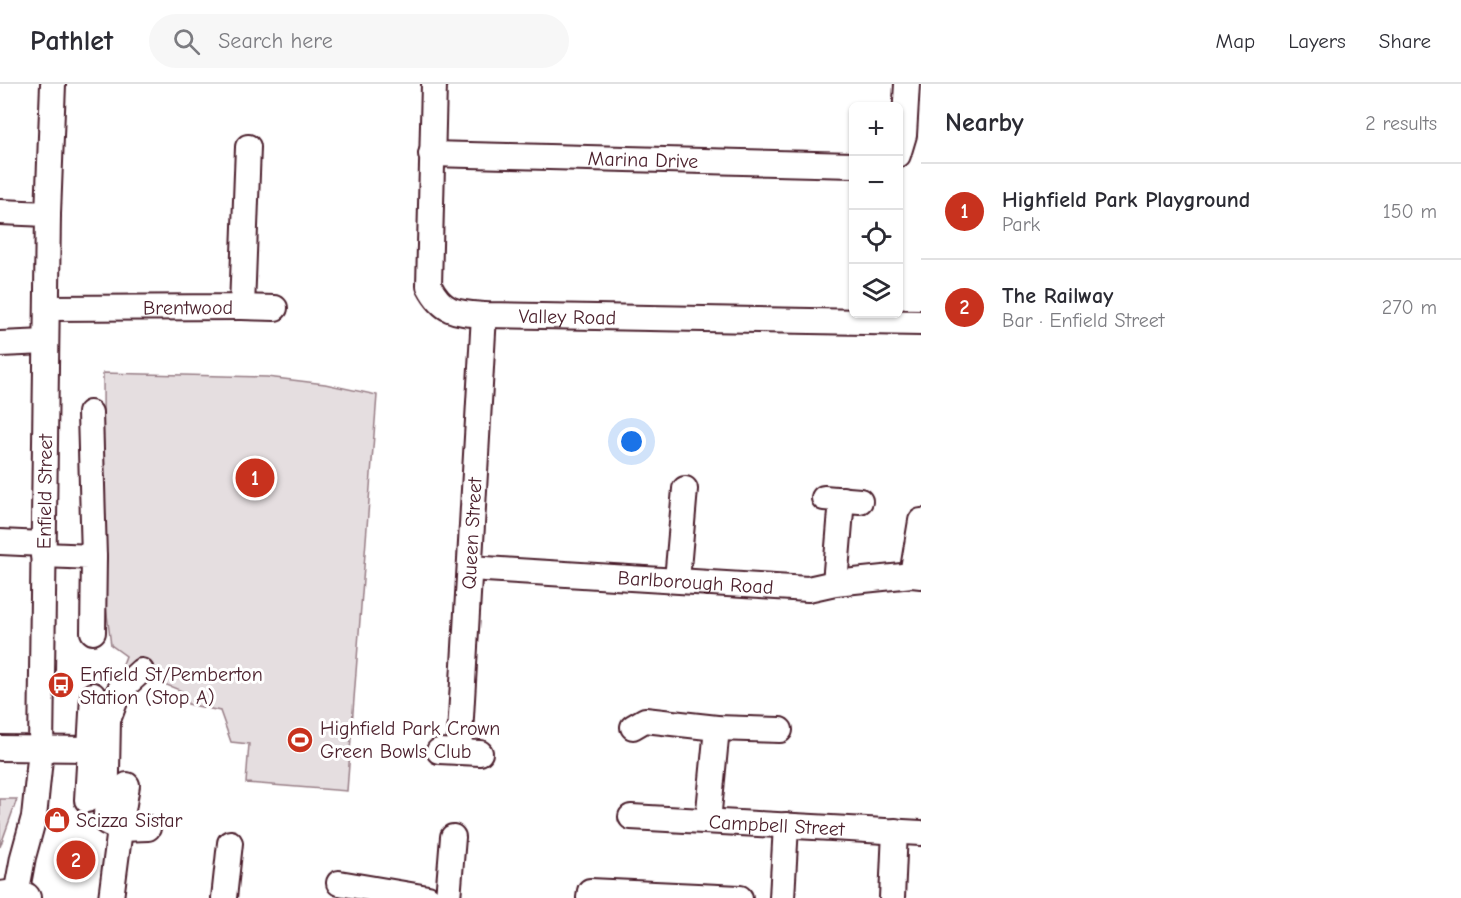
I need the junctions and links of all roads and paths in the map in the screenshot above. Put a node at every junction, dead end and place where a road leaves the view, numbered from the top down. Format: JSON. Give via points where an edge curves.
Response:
{"nodes":[{"id":1,"x":53,"y":84,"type":"edge"},
{"id":2,"x":434,"y":84,"type":"edge"},
{"id":3,"x":907,"y":84,"type":"edge"},
{"id":4,"x":903,"y":138,"type":"edge"},
{"id":5,"x":248,"y":147,"type":"dead end"},
{"id":6,"x":431,"y":154,"type":"junction"},
{"id":7,"x":849,"y":165,"type":"edge"},
{"id":8,"x":0,"y":212,"type":"edge"},
{"id":9,"x":48,"y":214,"type":"junction"},
{"id":10,"x":242,"y":307,"type":"junction"},
{"id":11,"x":47,"y":308,"type":"junction"},
{"id":12,"x":275,"y":308,"type":"dead end"},
{"id":13,"x":484,"y":315,"type":"junction"},
{"id":14,"x":921,"y":323,"type":"edge"},
{"id":15,"x":46,"y":342,"type":"junction"},
{"id":16,"x":0,"y":344,"type":"edge"},
{"id":17,"x":90,"y":413,"type":"dead end"},
{"id":18,"x":685,"y":489,"type":"dead end"},
{"id":19,"x":842,"y":499,"type":"dead end"},
{"id":20,"x":921,"y":521,"type":"edge"},
{"id":21,"x":0,"y":542,"type":"edge"},
{"id":22,"x":43,"y":550,"type":"junction"},
{"id":23,"x":94,"y":557,"type":"junction"},
{"id":24,"x":470,"y":568,"type":"junction"},
{"id":25,"x":916,"y":576,"type":"edge"},
{"id":26,"x":677,"y":580,"type":"junction"},
{"id":27,"x":835,"y":583,"type":"junction"},
{"id":28,"x":93,"y":632,"type":"dead end"},
{"id":29,"x":141,"y":671,"type":"dead end"},
{"id":30,"x":93,"y":694,"type":"dead end"},
{"id":31,"x":640,"y":718,"type":"dead end"},
{"id":32,"x":717,"y":728,"type":"junction"},
{"id":33,"x":780,"y":730,"type":"dead end"},
{"id":34,"x":0,"y":748,"type":"edge"},
{"id":35,"x":41,"y":748,"type":"junction"},
{"id":36,"x":90,"y":749,"type":"junction"},
{"id":37,"x":459,"y":752,"type":"dead end"},
{"id":38,"x":127,"y":785,"type":"dead end"},
{"id":39,"x":87,"y":800,"type":"dead end"},
{"id":40,"x":631,"y":817,"type":"dead end"},
{"id":41,"x":708,"y":821,"type":"junction"},
{"id":42,"x":786,"y":825,"type":"junction"},
{"id":43,"x":148,"y":828,"type":"dead end"},
{"id":44,"x":120,"y":830,"type":"junction"},
{"id":45,"x":895,"y":831,"type":"junction"},
{"id":46,"x":921,"y":833,"type":"edge"},
{"id":47,"x":453,"y":837,"type":"dead end"},
{"id":48,"x":230,"y":843,"type":"dead end"},
{"id":49,"x":339,"y":883,"type":"dead end"},
{"id":50,"x":14,"y":897,"type":"edge"},
{"id":51,"x":111,"y":898,"type":"edge"},
{"id":52,"x":224,"y":898,"type":"edge"},
{"id":53,"x":428,"y":898,"type":"edge"},
{"id":54,"x":448,"y":898,"type":"edge"},
{"id":55,"x":589,"y":898,"type":"edge"},
{"id":56,"x":740,"y":898,"type":"edge"},
{"id":57,"x":782,"y":898,"type":"edge"},
{"id":58,"x":892,"y":898,"type":"edge"}],
"edges":[{"from":1,"to":9,"type":"street","name":"Enfield Street"},
{"from":2,"to":6,"type":"street","name":"Valley Road"},
{"from":3,"to":4,"type":"street"},
{"from":5,"to":10,"type":"street","name":"Brentwood"},
{"from":6,"to":7,"type":"street","name":"Marina Drive"},
{"from":6,"to":13,"type":"street","name":"Valley Road","via":[[429,286],[447,310]]},
{"from":8,"to":9,"type":"street"},
{"from":9,"to":11,"type":"street","name":"Enfield Street"},
{"from":10,"to":11,"type":"street","name":"Brentwood"},
{"from":10,"to":12,"type":"street"},
{"from":11,"to":15,"type":"street","name":"Enfield Street"},
{"from":13,"to":14,"type":"street","name":"Valley Road"},
{"from":13,"to":24,"type":"street","name":"Queen Street"},
{"from":15,"to":16,"type":"street"},
{"from":15,"to":22,"type":"street","name":"Enfield Street"},
{"from":17,"to":23,"type":"street"},
{"from":18,"to":26,"type":"street","via":[[674,514]]},
{"from":19,"to":27,"type":"street"},
{"from":20,"to":25,"type":"street"},
{"from":21,"to":22,"type":"street"},
{"from":22,"to":23,"type":"street"},
{"from":22,"to":35,"type":"street","name":"Enfield Street"},
{"from":23,"to":28,"type":"street"},
{"from":24,"to":26,"type":"street","name":"Barlborough Road"},
{"from":24,"to":37,"type":"street","name":"Queen Street"},
{"from":25,"to":27,"type":"street","name":"Barlborough Road"},
{"from":26,"to":27,"type":"street","name":"Barlborough Road","via":[[808,588]]},
{"from":29,"to":44,"type":"street","via":[[119,692],[108,720],[106,822]]},
{"from":30,"to":36,"type":"street"},
{"from":31,"to":32,"type":"street"},
{"from":32,"to":33,"type":"street"},
{"from":32,"to":41,"type":"street"},
{"from":34,"to":35,"type":"street"},
{"from":35,"to":36,"type":"street"},
{"from":35,"to":50,"type":"street","name":"Enfield Street","via":[[34,817]]},
{"from":36,"to":39,"type":"street"},
{"from":38,"to":44,"type":"street"},
{"from":40,"to":41,"type":"street","name":"Campbell Street"},
{"from":41,"to":42,"type":"street","name":"Campbell Street"},
{"from":42,"to":45,"type":"street","name":"Campbell Street"},
{"from":42,"to":57,"type":"street"},
{"from":43,"to":44,"type":"street"},
{"from":44,"to":51,"type":"street"},
{"from":45,"to":46,"type":"street","name":"Campbell Street"},
{"from":45,"to":58,"type":"street"},
{"from":47,"to":54,"type":"street"},
{"from":48,"to":52,"type":"street"},
{"from":49,"to":53,"type":"street"},
{"from":55,"to":56,"type":"street","via":[[590,891]]}]}
